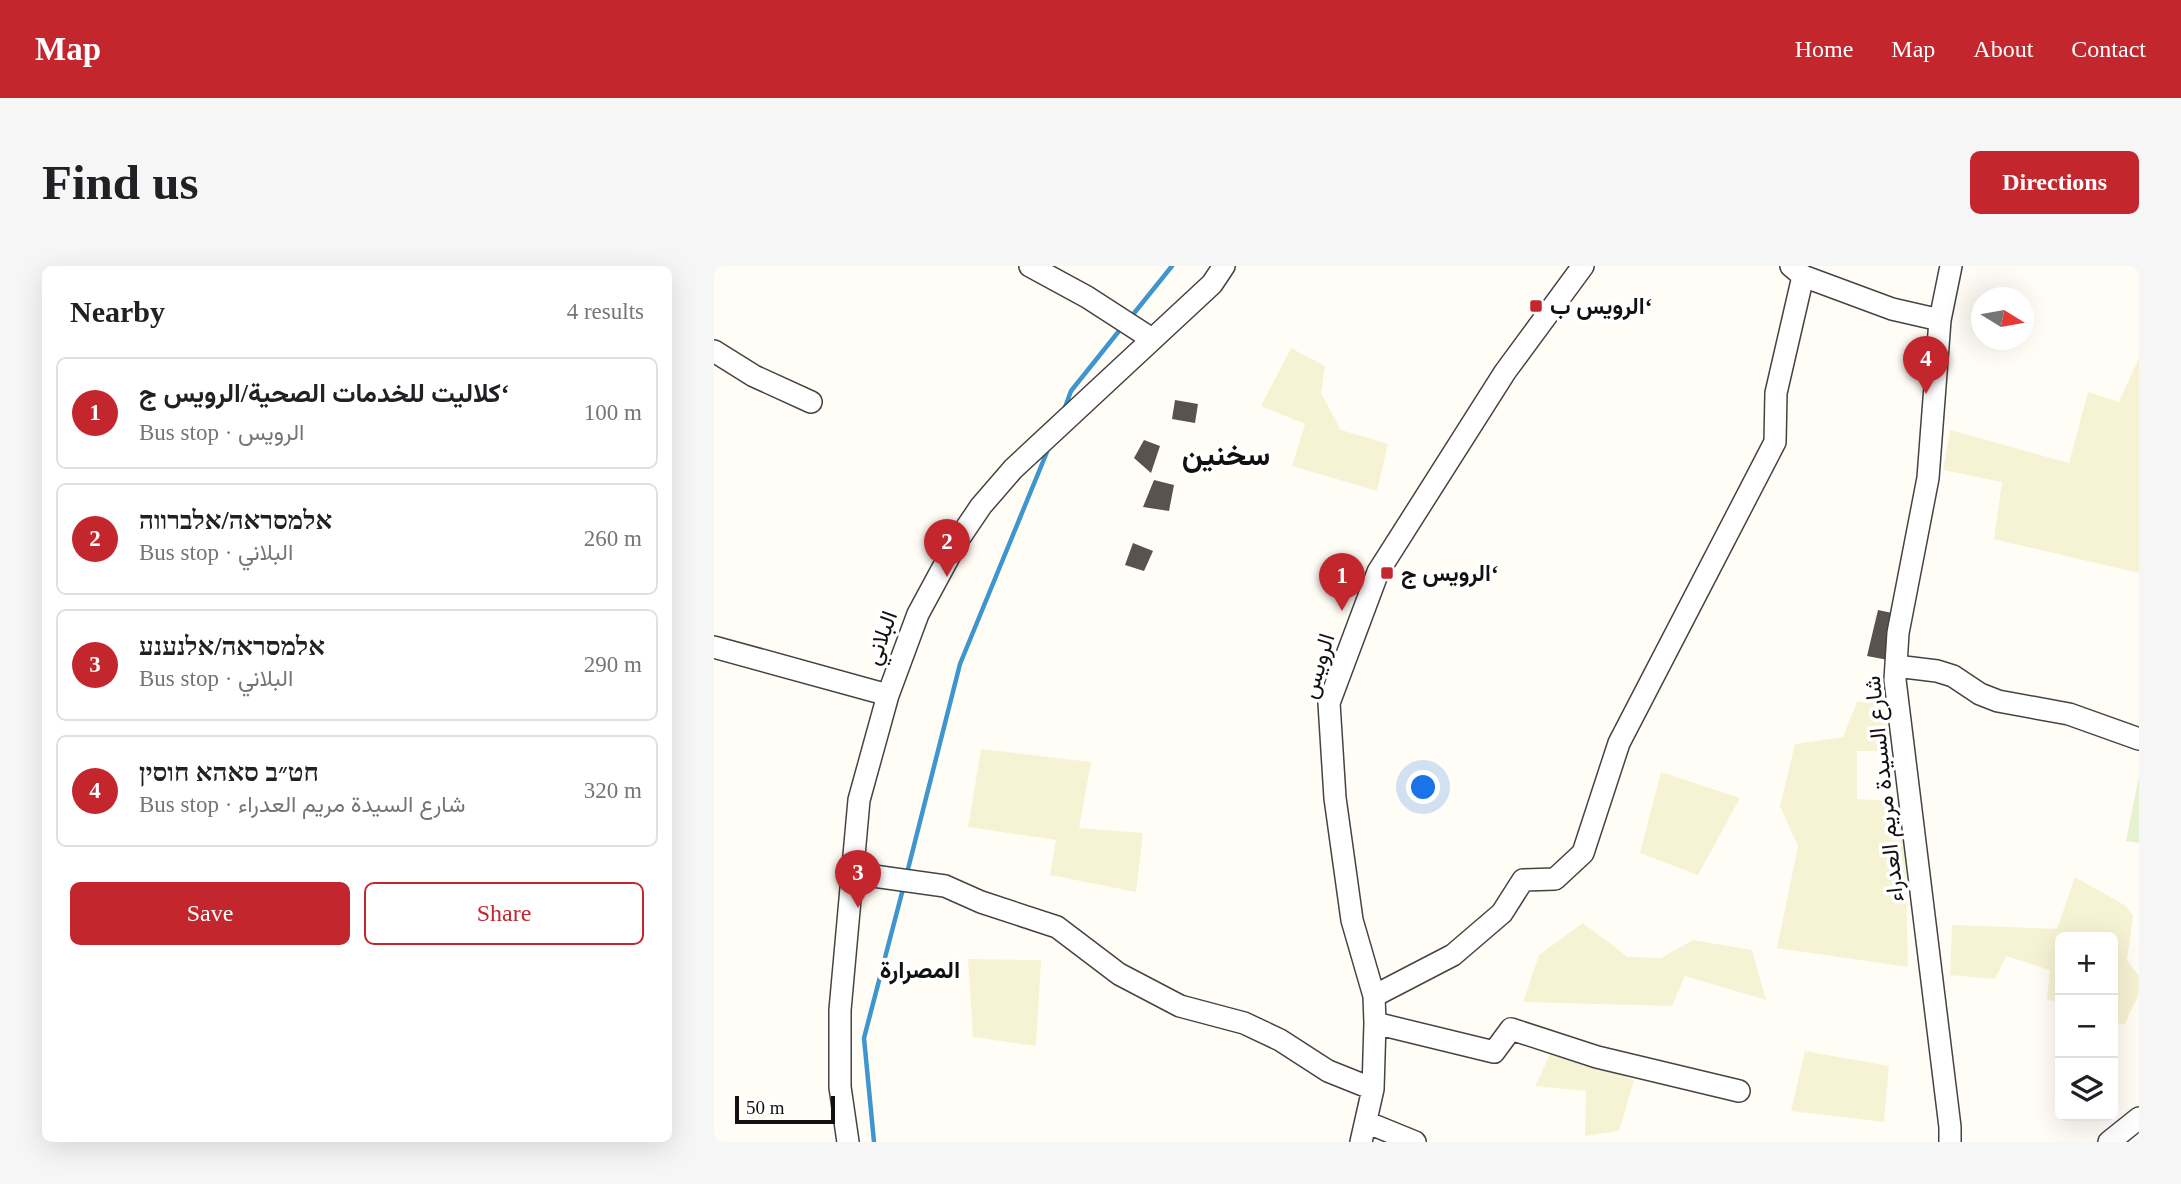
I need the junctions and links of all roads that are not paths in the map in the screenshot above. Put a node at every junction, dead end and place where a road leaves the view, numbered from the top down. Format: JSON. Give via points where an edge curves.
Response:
{"nodes":[{"id":1,"x":1030,"y":266,"type":"edge"},
{"id":2,"x":1224,"y":266,"type":"edge"},
{"id":3,"x":1583,"y":266,"type":"edge"},
{"id":4,"x":1951,"y":266,"type":"edge"},
{"id":5,"x":1797,"y":271,"type":"edge"},
{"id":6,"x":1940,"y":320,"type":"junction"},
{"id":7,"x":1152,"y":340,"type":"junction"},
{"id":8,"x":714,"y":351,"type":"edge"},
{"id":9,"x":811,"y":402,"type":"dead end"},
{"id":10,"x":714,"y":647,"type":"edge"},
{"id":11,"x":1896,"y":666,"type":"junction"},
{"id":12,"x":888,"y":695,"type":"junction"},
{"id":13,"x":2139,"y":739,"type":"edge"},
{"id":14,"x":852,"y":873,"type":"junction"},
{"id":15,"x":1374,"y":996,"type":"junction"},
{"id":16,"x":1375,"y":1023,"type":"junction"},
{"id":17,"x":1373,"y":1089,"type":"junction"},
{"id":18,"x":1739,"y":1091,"type":"dead end"},
{"id":19,"x":2139,"y":1118,"type":"edge"},
{"id":20,"x":1363,"y":1132,"type":"edge"},
{"id":21,"x":848,"y":1142,"type":"edge"},
{"id":22,"x":1415,"y":1142,"type":"edge"},
{"id":23,"x":1950,"y":1142,"type":"edge"},
{"id":24,"x":2109,"y":1142,"type":"edge"}],
"edges":[{"from":1,"to":7,"type":"street"},
{"from":2,"to":7,"type":"street","name":"البلاني","via":[[1212,284]]},
{"from":3,"to":15,"type":"street","name":"الرويس","via":[[1505,372],[1378,572],[1329,703],[1335,798],[1352,920]]},
{"from":4,"to":6,"type":"street","name":"شارع السيدة مريم العدراء"},
{"from":5,"to":6,"type":"street","via":[[1892,309]]},
{"from":5,"to":15,"type":"street","via":[[1776,393],[1775,442],[1619,743],[1583,853],[1555,879],[1522,880],[1502,913],[1452,956]]},
{"from":6,"to":11,"type":"street","name":"شارع السيدة مريم العدراء","via":[[1928,478]]},
{"from":7,"to":12,"type":"street","name":"البلاني","via":[[1013,469],[981,506],[918,614]]},
{"from":8,"to":9,"type":"street","via":[[765,382]]},
{"from":10,"to":12,"type":"street"},
{"from":11,"to":13,"type":"street","via":[[1937,671],[1998,701],[2068,714]]},
{"from":11,"to":23,"type":"street","name":"شارع السيدة مريم العدراء"},
{"from":12,"to":14,"type":"street","name":"البلاني","via":[[859,800]]},
{"from":14,"to":17,"type":"street","via":[[945,886],[1057,927],[1119,974],[1180,1006],[1244,1023],[1328,1071]]},
{"from":14,"to":21,"type":"street","name":"البلاني","via":[[840,1010],[840,1087]]},
{"from":15,"to":16,"type":"street","name":"الرويس"},
{"from":16,"to":17,"type":"street","name":"الرويس"},
{"from":16,"to":18,"type":"street","via":[[1494,1052],[1511,1029],[1597,1057]]},
{"from":17,"to":20,"type":"street","name":"الرويس"},
{"from":19,"to":24,"type":"street"},
{"from":20,"to":22,"type":"street"}]}
